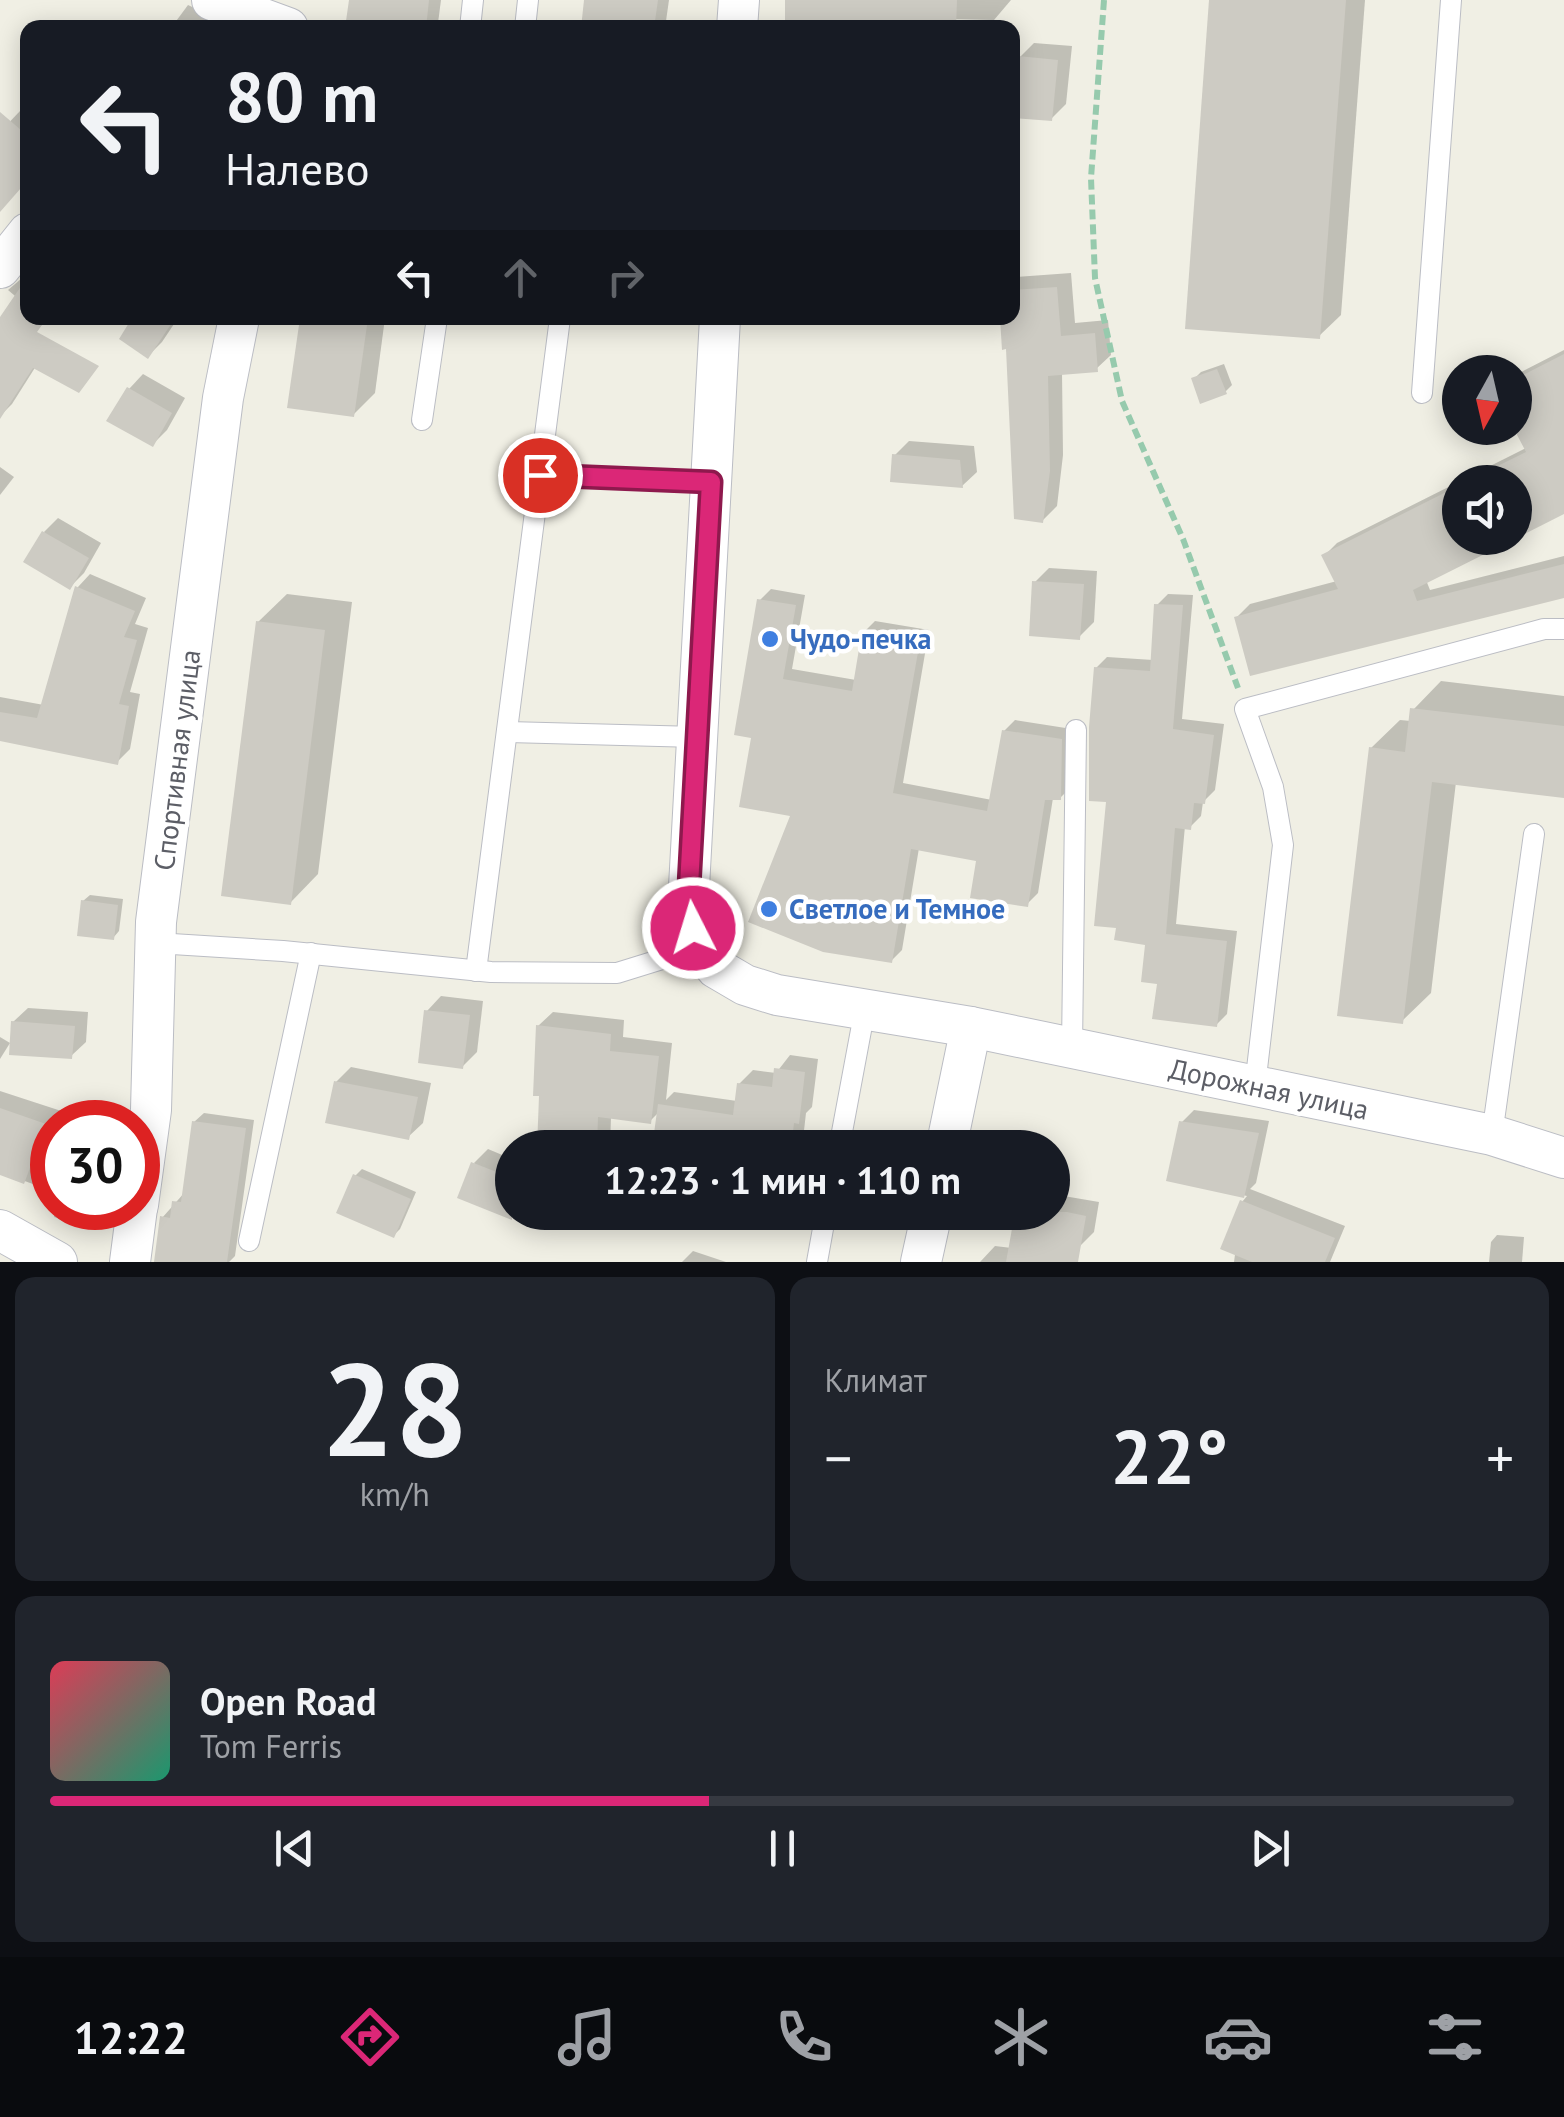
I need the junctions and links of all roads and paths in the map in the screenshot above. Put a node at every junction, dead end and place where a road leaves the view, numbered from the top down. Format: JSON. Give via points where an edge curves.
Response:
{"nodes":[{"id":1,"x":212,"y":0,"type":"edge"},
{"id":2,"x":1104,"y":0,"type":"edge"},
{"id":3,"x":1451,"y":0,"type":"edge"},
{"id":4,"x":284,"y":17,"type":"edge"},
{"id":5,"x":20,"y":243,"type":"edge"},
{"id":6,"x":0,"y":268,"type":"edge"},
{"id":7,"x":239,"y":325,"type":"edge"},
{"id":8,"x":436,"y":325,"type":"edge"},
{"id":9,"x":559,"y":325,"type":"edge"},
{"id":10,"x":720,"y":325,"type":"edge"},
{"id":11,"x":1422,"y":393,"type":"dead end"},
{"id":12,"x":422,"y":420,"type":"dead end"},
{"id":13,"x":540,"y":475,"type":"junction"},
{"id":14,"x":711,"y":482,"type":"junction"},
{"id":15,"x":1564,"y":629,"type":"edge"},
{"id":16,"x":1246,"y":709,"type":"junction"},
{"id":17,"x":1076,"y":730,"type":"dead end"},
{"id":18,"x":507,"y":732,"type":"junction"},
{"id":19,"x":697,"y":737,"type":"junction"},
{"id":20,"x":1534,"y":834,"type":"dead end"},
{"id":21,"x":156,"y":943,"type":"junction"},
{"id":22,"x":701,"y":947,"type":"junction"},
{"id":23,"x":311,"y":954,"type":"junction"},
{"id":24,"x":476,"y":971,"type":"junction"},
{"id":25,"x":866,"y":1009,"type":"junction"},
{"id":26,"x":972,"y":1027,"type":"junction"},
{"id":27,"x":1072,"y":1048,"type":"junction"},
{"id":28,"x":1255,"y":1086,"type":"junction"},
{"id":29,"x":151,"y":1100,"type":"edge"},
{"id":30,"x":842,"y":1130,"type":"edge"},
{"id":31,"x":950,"y":1130,"type":"edge"},
{"id":32,"x":1492,"y":1135,"type":"junction"},
{"id":33,"x":1564,"y":1158,"type":"edge"},
{"id":34,"x":0,"y":1230,"type":"edge"},
{"id":35,"x":134,"y":1230,"type":"edge"},
{"id":36,"x":823,"y":1230,"type":"edge"},
{"id":37,"x":928,"y":1230,"type":"edge"},
{"id":38,"x":250,"y":1241,"type":"dead end"},
{"id":39,"x":56,"y":1262,"type":"edge"},
{"id":40,"x":130,"y":1262,"type":"edge"},
{"id":41,"x":817,"y":1262,"type":"edge"},
{"id":42,"x":921,"y":1262,"type":"edge"}],
"edges":[{"from":1,"to":4,"type":"street"},
{"from":2,"to":16,"type":"path","via":[[1091,178],[1095,278],[1122,401],[1184,540]]},
{"from":3,"to":11,"type":"lane"},
{"from":5,"to":6,"type":"street"},
{"from":7,"to":21,"type":"street","name":"Спортивная улица","via":[[223,398]]},
{"from":8,"to":12,"type":"lane"},
{"from":9,"to":13,"type":"lane"},
{"from":10,"to":14,"type":"street"},
{"from":13,"to":14,"type":"lane"},
{"from":13,"to":18,"type":"lane"},
{"from":14,"to":19,"type":"street"},
{"from":15,"to":16,"type":"lane"},
{"from":16,"to":28,"type":"lane","via":[[1273,786],[1283,845]]},
{"from":17,"to":27,"type":"lane"},
{"from":18,"to":19,"type":"lane"},
{"from":18,"to":24,"type":"lane"},
{"from":19,"to":22,"type":"street","via":[[689,886]]},
{"from":20,"to":32,"type":"lane"},
{"from":21,"to":23,"type":"lane"},
{"from":21,"to":29,"type":"street","name":"Спортивная улица"},
{"from":22,"to":24,"type":"lane","via":[[617,973]]},
{"from":22,"to":25,"type":"street","name":"Дорожная улица","via":[[716,968],[745,985]]},
{"from":23,"to":24,"type":"lane"},
{"from":23,"to":38,"type":"lane"},
{"from":25,"to":26,"type":"street","name":"Дорожная улица"},
{"from":25,"to":30,"type":"lane"},
{"from":26,"to":27,"type":"street","name":"Дорожная улица"},
{"from":26,"to":31,"type":"street"},
{"from":27,"to":28,"type":"street","name":"Дорожная улица"},
{"from":28,"to":32,"type":"street","name":"Дорожная улица"},
{"from":32,"to":33,"type":"street","name":"Дорожная улица"},
{"from":34,"to":39,"type":"street"},
{"from":35,"to":40,"type":"street","name":"Спортивная улица"},
{"from":36,"to":41,"type":"lane"},
{"from":37,"to":42,"type":"street"}]}
